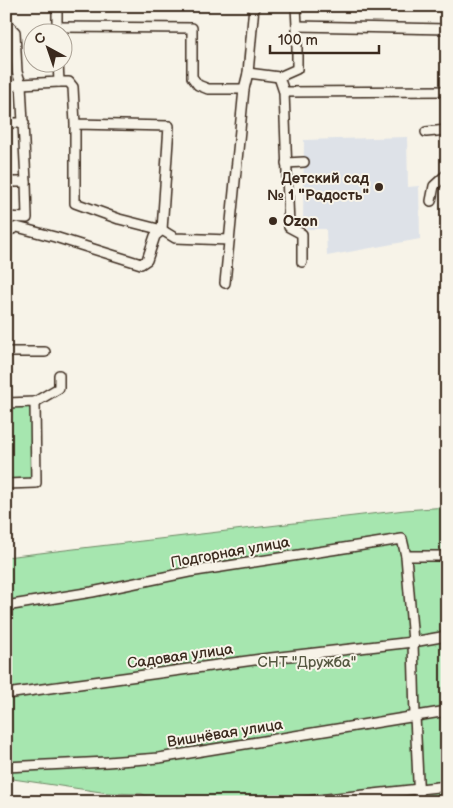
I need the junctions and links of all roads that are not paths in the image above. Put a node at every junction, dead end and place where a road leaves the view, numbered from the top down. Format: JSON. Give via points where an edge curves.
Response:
{"nodes":[{"id":1,"x":57,"y":6,"type":"edge"},
{"id":2,"x":254,"y":6,"type":"edge"},
{"id":3,"x":296,"y":6,"type":"edge"},
{"id":4,"x":57,"y":22,"type":"edge"},
{"id":5,"x":297,"y":26,"type":"junction"},
{"id":6,"x":6,"y":27,"type":"edge"},
{"id":7,"x":447,"y":29,"type":"edge"},
{"id":8,"x":72,"y":30,"type":"edge"},
{"id":9,"x":58,"y":72,"type":"edge"},
{"id":10,"x":248,"y":73,"type":"junction"},
{"id":11,"x":279,"y":77,"type":"junction"},
{"id":12,"x":59,"y":82,"type":"junction"},
{"id":13,"x":21,"y":84,"type":"junction"},
{"id":14,"x":6,"y":87,"type":"edge"},
{"id":15,"x":244,"y":89,"type":"junction"},
{"id":16,"x":447,"y":91,"type":"edge"},
{"id":17,"x":284,"y":92,"type":"junction"},
{"id":18,"x":6,"y":123,"type":"edge"},
{"id":19,"x":24,"y":123,"type":"junction"},
{"id":20,"x":75,"y":124,"type":"junction"},
{"id":21,"x":447,"y":130,"type":"edge"},
{"id":22,"x":426,"y":132,"type":"dead end"},
{"id":23,"x":304,"y":162,"type":"dead end"},
{"id":24,"x":286,"y":163,"type":"junction"},
{"id":25,"x":447,"y":174,"type":"edge"},
{"id":26,"x":6,"y":182,"type":"edge"},
{"id":27,"x":26,"y":182,"type":"junction"},
{"id":28,"x":431,"y":201,"type":"dead end"},
{"id":29,"x":6,"y":218,"type":"edge"},
{"id":30,"x":162,"y":230,"type":"junction"},
{"id":31,"x":6,"y":232,"type":"edge"},
{"id":32,"x":229,"y":240,"type":"junction"},
{"id":33,"x":302,"y":262,"type":"dead end"},
{"id":34,"x":225,"y":283,"type":"dead end"},
{"id":35,"x":6,"y":352,"type":"edge"},
{"id":36,"x":45,"y":352,"type":"dead end"},
{"id":37,"x":59,"y":375,"type":"dead end"},
{"id":38,"x":6,"y":402,"type":"edge"},
{"id":39,"x":35,"y":402,"type":"junction"},
{"id":40,"x":6,"y":484,"type":"edge"},
{"id":41,"x":406,"y":556,"type":"junction"},
{"id":42,"x":447,"y":556,"type":"edge"},
{"id":43,"x":6,"y":606,"type":"edge"},
{"id":44,"x":447,"y":636,"type":"edge"},
{"id":45,"x":413,"y":642,"type":"junction"},
{"id":46,"x":6,"y":694,"type":"edge"},
{"id":47,"x":447,"y":711,"type":"edge"},
{"id":48,"x":415,"y":716,"type":"junction"},
{"id":49,"x":6,"y":767,"type":"edge"},
{"id":50,"x":447,"y":786,"type":"edge"},
{"id":51,"x":418,"y":789,"type":"junction"},
{"id":52,"x":300,"y":802,"type":"edge"},
{"id":53,"x":419,"y":802,"type":"edge"}],
"edges":[{"from":1,"to":4,"type":"street"},
{"from":2,"to":10,"type":"street"},
{"from":3,"to":5,"type":"street"},
{"from":5,"to":7,"type":"street"},
{"from":5,"to":11,"type":"street","via":[[297,69]]},
{"from":6,"to":13,"type":"street","via":[[15,32],[17,72]]},
{"from":8,"to":15,"type":"street","via":[[192,28],[192,77],[198,85],[208,89]]},
{"from":9,"to":12,"type":"street"},
{"from":10,"to":11,"type":"street"},
{"from":10,"to":15,"type":"street"},
{"from":11,"to":17,"type":"street"},
{"from":12,"to":13,"type":"street"},
{"from":12,"to":20,"type":"street","via":[[69,82],[73,87]]},
{"from":13,"to":14,"type":"street"},
{"from":13,"to":19,"type":"street"},
{"from":15,"to":32,"type":"street"},
{"from":16,"to":17,"type":"street"},
{"from":17,"to":24,"type":"street"},
{"from":18,"to":19,"type":"street"},
{"from":19,"to":27,"type":"street"},
{"from":20,"to":30,"type":"street","via":[[75,203]]},
{"from":20,"to":30,"type":"street","via":[[169,126]]},
{"from":21,"to":22,"type":"street"},
{"from":23,"to":24,"type":"street"},
{"from":24,"to":33,"type":"street","via":[[289,227],[302,234]]},
{"from":25,"to":28,"type":"street","via":[[434,186]]},
{"from":26,"to":27,"type":"street"},
{"from":27,"to":29,"type":"street","via":[[27,218]]},
{"from":30,"to":31,"type":"street","via":[[155,236],[147,260],[141,264],[17,227]]},
{"from":30,"to":32,"type":"street","via":[[175,238]]},
{"from":32,"to":34,"type":"street"},
{"from":35,"to":36,"type":"street"},
{"from":37,"to":39,"type":"street","via":[[59,388]]},
{"from":38,"to":39,"type":"street"},
{"from":39,"to":40,"type":"street","via":[[36,483]]},
{"from":41,"to":42,"type":"street"},
{"from":41,"to":43,"type":"street","name":"Подгорная улица","via":[[402,539],[189,572]]},
{"from":41,"to":45,"type":"street"},
{"from":44,"to":45,"type":"street","name":"Садовая улица"},
{"from":45,"to":46,"type":"street","name":"Садовая улица"},
{"from":45,"to":48,"type":"street"},
{"from":47,"to":48,"type":"street","name":"Вишнёвая улица"},
{"from":48,"to":49,"type":"street","name":"Вишнёвая улица","via":[[159,758]]},
{"from":48,"to":51,"type":"street"},
{"from":50,"to":51,"type":"street"},
{"from":51,"to":52,"type":"street"},
{"from":51,"to":53,"type":"street"}]}
